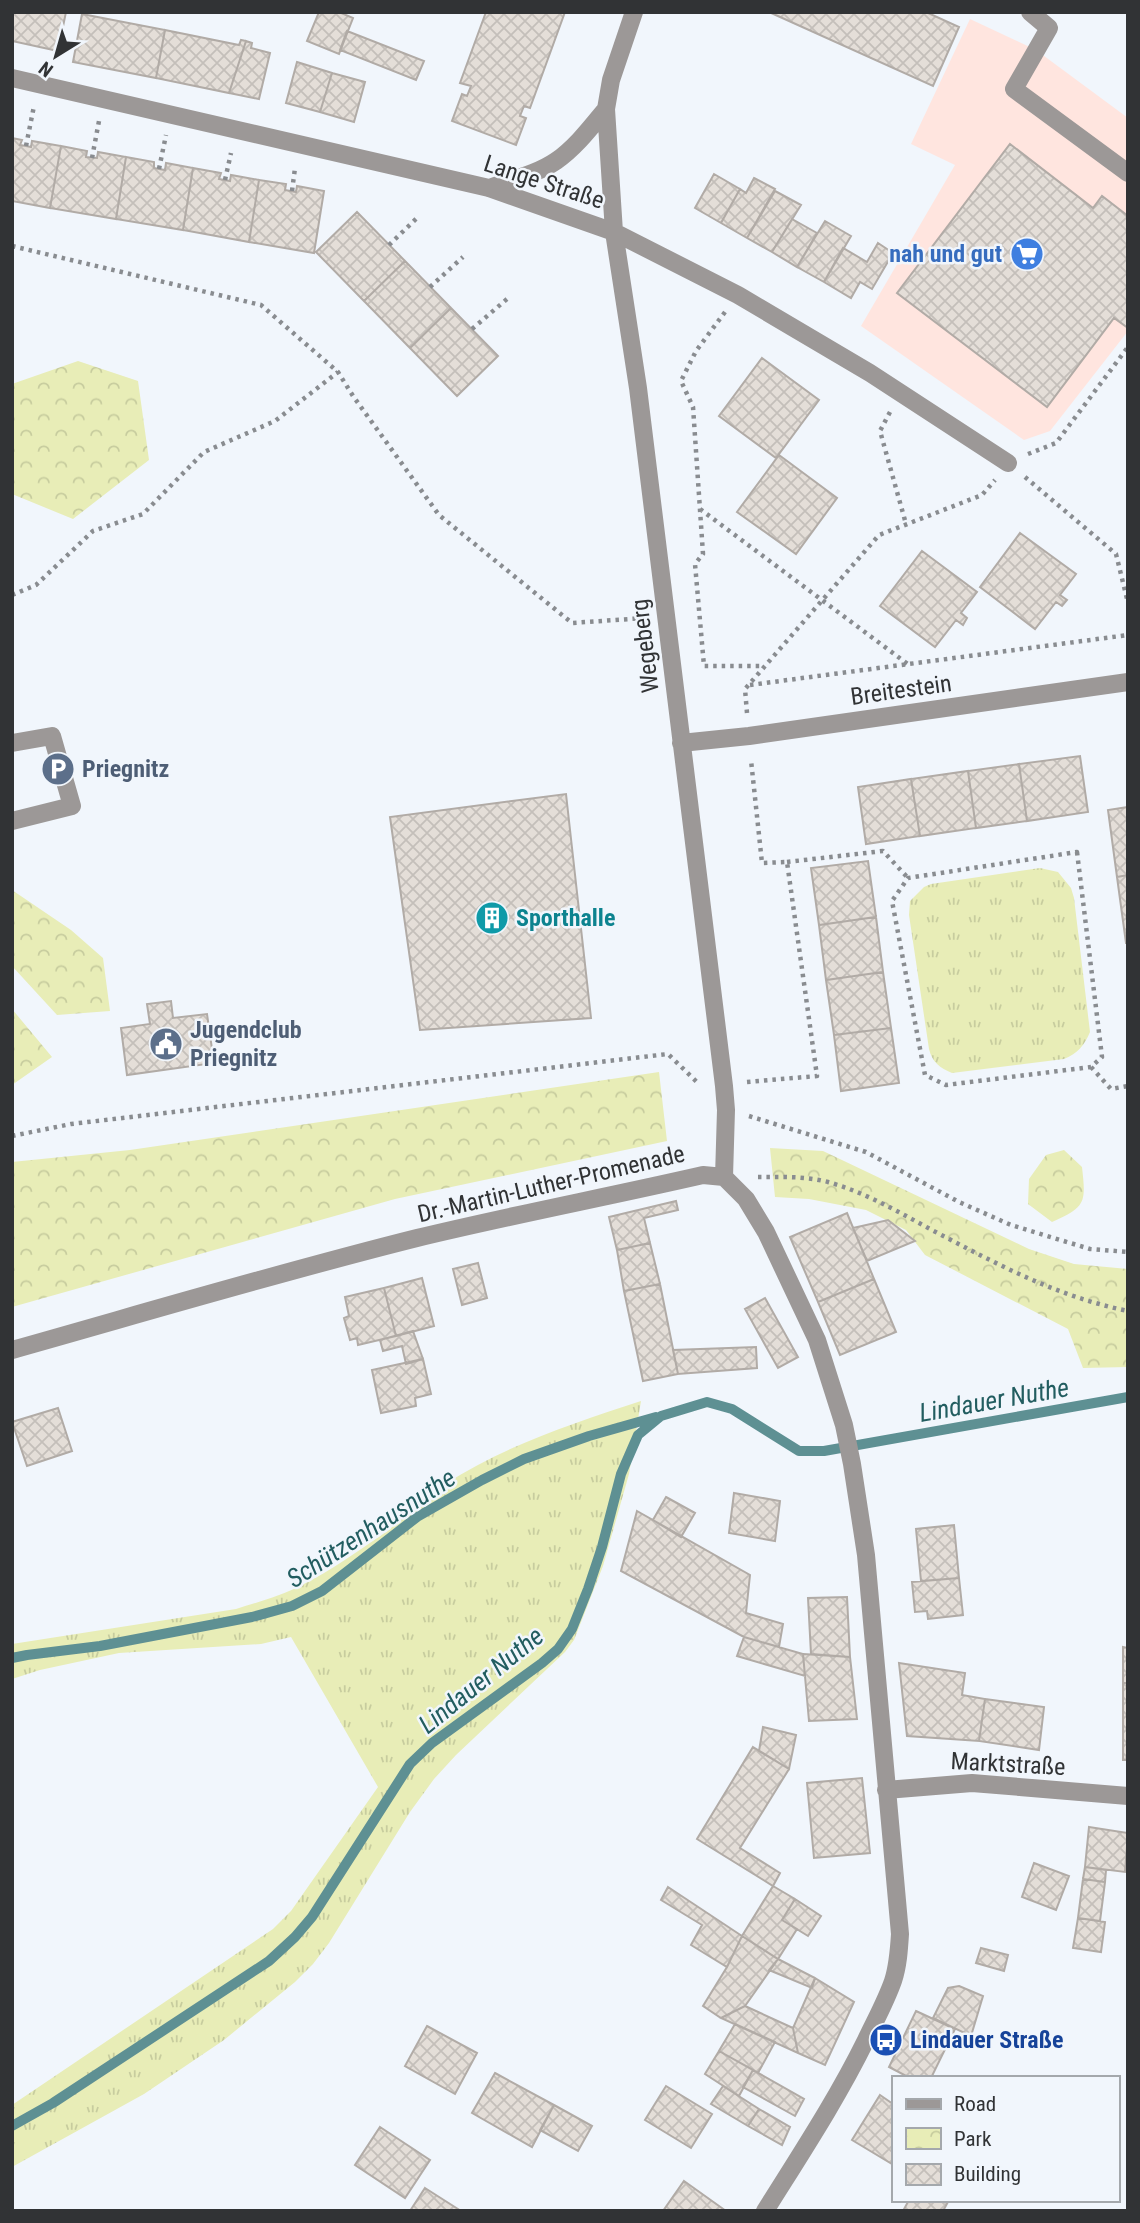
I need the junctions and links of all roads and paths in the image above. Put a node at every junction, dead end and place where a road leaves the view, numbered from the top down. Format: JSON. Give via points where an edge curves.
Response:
{"nodes":[{"id":1,"x":634,"y":12,"type":"edge"},
{"id":2,"x":1030,"y":12,"type":"edge"},
{"id":3,"x":12,"y":78,"type":"edge"},
{"id":4,"x":607,"y":109,"type":"junction"},
{"id":5,"x":31,"y":119,"type":"dead end"},
{"id":6,"x":96,"y":139,"type":"dead end"},
{"id":7,"x":26,"y":146,"type":"dead end"},
{"id":8,"x":163,"y":151,"type":"dead end"},
{"id":9,"x":92,"y":158,"type":"dead end"},
{"id":10,"x":230,"y":161,"type":"dead end"},
{"id":11,"x":159,"y":169,"type":"dead end"},
{"id":12,"x":294,"y":173,"type":"dead end"},
{"id":13,"x":1128,"y":173,"type":"edge"},
{"id":14,"x":225,"y":180,"type":"dead end"},
{"id":15,"x":489,"y":188,"type":"junction"},
{"id":16,"x":292,"y":191,"type":"dead end"},
{"id":17,"x":419,"y":216,"type":"dead end"},
{"id":18,"x":614,"y":232,"type":"junction"},
{"id":19,"x":388,"y":245,"type":"dead end"},
{"id":20,"x":12,"y":246,"type":"edge"},
{"id":21,"x":463,"y":257,"type":"dead end"},
{"id":22,"x":430,"y":287,"type":"dead end"},
{"id":23,"x":738,"y":295,"type":"junction"},
{"id":24,"x":507,"y":299,"type":"dead end"},
{"id":25,"x":471,"y":329,"type":"dead end"},
{"id":26,"x":1128,"y":347,"type":"edge"},
{"id":27,"x":338,"y":372,"type":"junction"},
{"id":28,"x":900,"y":392,"type":"junction"},
{"id":29,"x":1008,"y":463,"type":"junction"},
{"id":30,"x":700,"y":509,"type":"junction"},
{"id":31,"x":906,"y":524,"type":"junction"},
{"id":32,"x":12,"y":595,"type":"edge"},
{"id":33,"x":823,"y":599,"type":"junction"},
{"id":34,"x":1128,"y":603,"type":"edge"},
{"id":35,"x":667,"y":617,"type":"junction"},
{"id":36,"x":1128,"y":635,"type":"edge"},
{"id":37,"x":909,"y":665,"type":"junction"},
{"id":38,"x":765,"y":666,"type":"junction"},
{"id":39,"x":1128,"y":682,"type":"edge"},
{"id":40,"x":749,"y":685,"type":"junction"},
{"id":41,"x":749,"y":736,"type":"junction"},
{"id":42,"x":12,"y":743,"type":"edge"},
{"id":43,"x":681,"y":743,"type":"junction"},
{"id":44,"x":12,"y":821,"type":"edge"},
{"id":45,"x":787,"y":862,"type":"junction"},
{"id":46,"x":908,"y":878,"type":"junction"},
{"id":47,"x":1091,"y":1067,"type":"junction"},
{"id":48,"x":1128,"y":1086,"type":"edge"},
{"id":49,"x":746,"y":1093,"type":"dead end"},
{"id":50,"x":747,"y":1104,"type":"dead end"},
{"id":51,"x":726,"y":1110,"type":"junction"},
{"id":52,"x":748,"y":1116,"type":"junction"},
{"id":53,"x":12,"y":1136,"type":"edge"},
{"id":54,"x":724,"y":1177,"type":"junction"},
{"id":55,"x":1128,"y":1252,"type":"edge"},
{"id":56,"x":1128,"y":1311,"type":"edge"},
{"id":57,"x":12,"y":1350,"type":"edge"},
{"id":58,"x":886,"y":1790,"type":"junction"},
{"id":59,"x":1128,"y":1796,"type":"edge"},
{"id":60,"x":765,"y":2211,"type":"edge"}],
"edges":[{"from":1,"to":4,"type":"street","name":"Wegeberg","via":[[611,80]]},
{"from":2,"to":13,"type":"street","via":[[1049,28],[1014,89]]},
{"from":3,"to":15,"type":"street","name":"Lange Straße"},
{"from":4,"to":15,"type":"street","via":[[554,162]]},
{"from":4,"to":18,"type":"street","name":"Wegeberg"},
{"from":5,"to":7,"type":"path"},
{"from":6,"to":9,"type":"path"},
{"from":8,"to":11,"type":"path"},
{"from":10,"to":14,"type":"path"},
{"from":12,"to":16,"type":"path"},
{"from":15,"to":18,"type":"street","name":"Lange Straße"},
{"from":17,"to":19,"type":"path"},
{"from":18,"to":23,"type":"street","name":"Lange Straße"},
{"from":18,"to":35,"type":"street","name":"Wegeberg"},
{"from":20,"to":27,"type":"path","via":[[261,305]]},
{"from":21,"to":22,"type":"path"},
{"from":23,"to":28,"type":"street","name":"Lange Straße"},
{"from":23,"to":30,"type":"path","via":[[696,351],[681,381],[693,407]]},
{"from":24,"to":25,"type":"path"},
{"from":26,"to":29,"type":"path","via":[[1056,443]]},
{"from":27,"to":32,"type":"path","via":[[275,421],[204,452],[143,514],[93,531],[37,585]]},
{"from":27,"to":35,"type":"path","via":[[439,515],[572,623]]},
{"from":28,"to":29,"type":"street","name":"Lange Straße"},
{"from":28,"to":31,"type":"path","via":[[880,431]]},
{"from":29,"to":31,"type":"path","via":[[982,495]]},
{"from":29,"to":34,"type":"path","via":[[1116,554]]},
{"from":30,"to":33,"type":"path"},
{"from":30,"to":38,"type":"path","via":[[702,554],[695,565],[704,666]]},
{"from":31,"to":33,"type":"path","via":[[879,535]]},
{"from":33,"to":37,"type":"path"},
{"from":33,"to":38,"type":"path"},
{"from":35,"to":43,"type":"street","name":"Wegeberg"},
{"from":36,"to":37,"type":"path"},
{"from":37,"to":40,"type":"path"},
{"from":38,"to":40,"type":"path"},
{"from":39,"to":41,"type":"street","name":"Breitestein"},
{"from":40,"to":41,"type":"path","via":[[745,690]]},
{"from":41,"to":43,"type":"street","name":"Breitestein"},
{"from":41,"to":45,"type":"path","via":[[762,863]]},
{"from":42,"to":44,"type":"street","via":[[52,736],[72,806]]},
{"from":43,"to":51,"type":"street","name":"Wegeberg"},
{"from":45,"to":46,"type":"path","via":[[883,851]]},
{"from":45,"to":49,"type":"path","via":[[817,1076],[744,1082]]},
{"from":46,"to":47,"type":"path","via":[[892,901],[925,1074],[946,1085]]},
{"from":46,"to":47,"type":"path","via":[[1077,852],[1102,1057]]},
{"from":47,"to":48,"type":"path","via":[[1111,1088]]},
{"from":50,"to":52,"type":"path"},
{"from":51,"to":52,"type":"path"},
{"from":51,"to":53,"type":"path","via":[[668,1054],[71,1124]]},
{"from":51,"to":54,"type":"street","name":"Wegeberg"},
{"from":52,"to":55,"type":"path","via":[[866,1152],[1011,1225],[1090,1249]]},
{"from":54,"to":56,"type":"path","via":[[827,1181],[1040,1284]]},
{"from":54,"to":57,"type":"street","name":"Dr.-Martin-Luther-Promenade","via":[[703,1175],[466,1226]]},
{"from":54,"to":58,"type":"street","via":[[746,1199],[766,1232],[817,1340],[844,1425],[866,1555]]},
{"from":58,"to":59,"type":"street","name":"Marktstraße","via":[[972,1783]]},
{"from":58,"to":60,"type":"street","via":[[900,1934],[893,1980],[855,2061]]}]}
